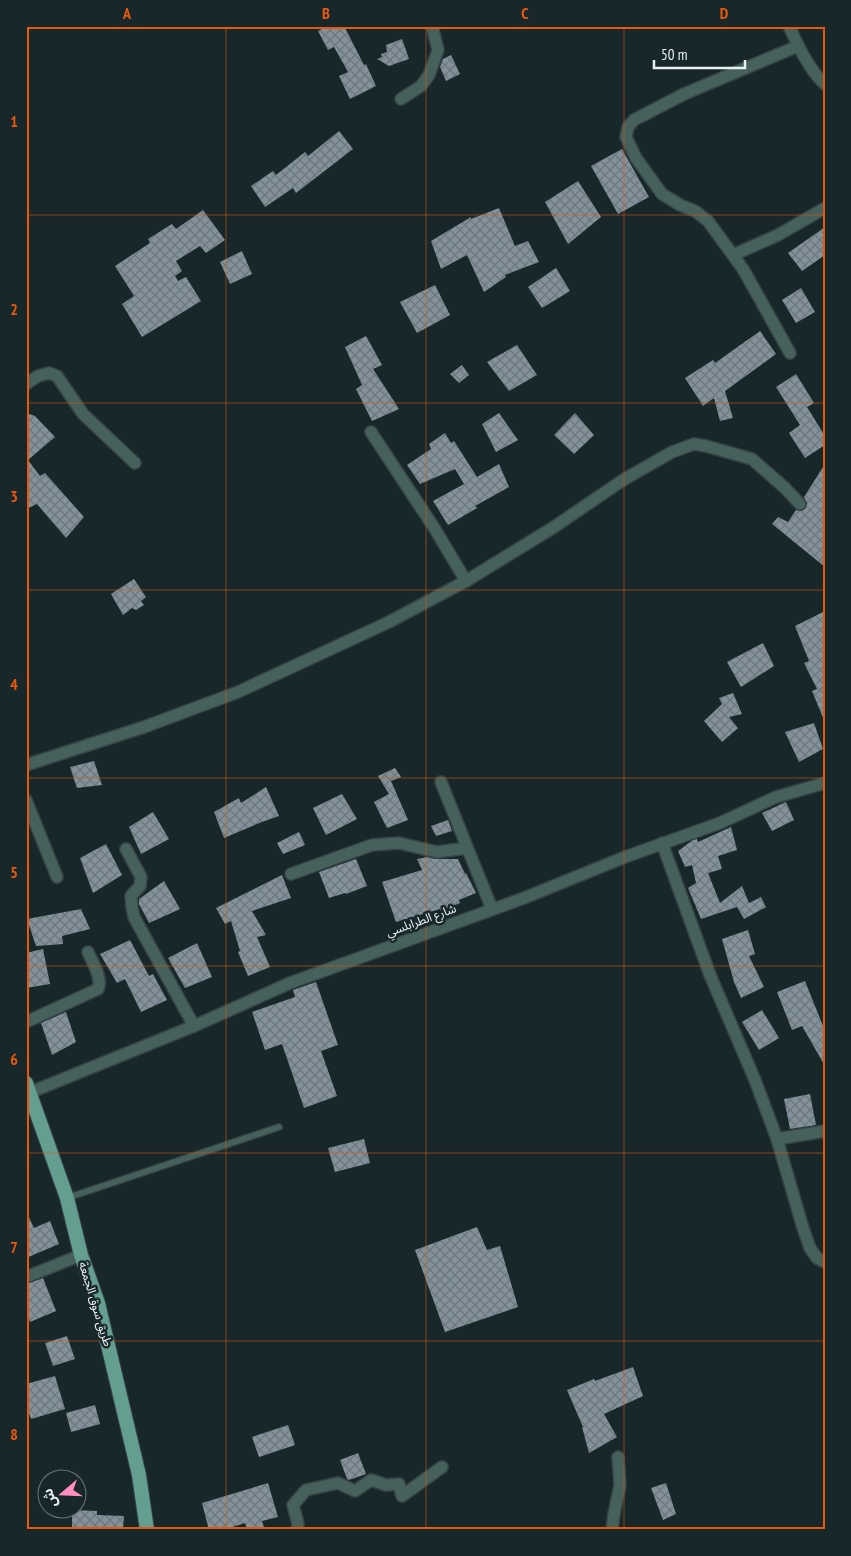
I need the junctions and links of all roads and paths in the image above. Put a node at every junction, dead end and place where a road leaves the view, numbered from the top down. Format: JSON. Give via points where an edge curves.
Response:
{"nodes":[{"id":1,"x":432,"y":26,"type":"edge"},
{"id":2,"x":789,"y":26,"type":"edge"},
{"id":3,"x":798,"y":46,"type":"junction"},
{"id":4,"x":825,"y":84,"type":"edge"},
{"id":5,"x":401,"y":98,"type":"dead end"},
{"id":6,"x":825,"y":208,"type":"edge"},
{"id":7,"x":732,"y":255,"type":"junction"},
{"id":8,"x":790,"y":353,"type":"dead end"},
{"id":9,"x":26,"y":384,"type":"edge"},
{"id":10,"x":371,"y":432,"type":"dead end"},
{"id":11,"x":135,"y":463,"type":"dead end"},
{"id":12,"x":800,"y":504,"type":"dead end"},
{"id":13,"x":466,"y":581,"type":"junction"},
{"id":14,"x":26,"y":766,"type":"edge"},
{"id":15,"x":441,"y":782,"type":"dead end"},
{"id":16,"x":825,"y":783,"type":"edge"},
{"id":17,"x":26,"y":800,"type":"edge"},
{"id":18,"x":662,"y":843,"type":"junction"},
{"id":19,"x":467,"y":848,"type":"junction"},
{"id":20,"x":126,"y":849,"type":"dead end"},
{"id":21,"x":291,"y":874,"type":"dead end"},
{"id":22,"x":57,"y":877,"type":"dead end"},
{"id":23,"x":492,"y":909,"type":"junction"},
{"id":24,"x":88,"y":952,"type":"dead end"},
{"id":25,"x":26,"y":1022,"type":"edge"},
{"id":26,"x":194,"y":1026,"type":"junction"},
{"id":27,"x":27,"y":1090,"type":"edge"},
{"id":28,"x":279,"y":1127,"type":"dead end"},
{"id":29,"x":825,"y":1131,"type":"edge"},
{"id":30,"x":777,"y":1139,"type":"junction"},
{"id":31,"x":67,"y":1198,"type":"junction"},
{"id":32,"x":81,"y":1255,"type":"junction"},
{"id":33,"x":825,"y":1262,"type":"edge"},
{"id":34,"x":26,"y":1278,"type":"edge"},
{"id":35,"x":618,"y":1456,"type":"dead end"},
{"id":36,"x":442,"y":1467,"type":"dead end"},
{"id":37,"x":148,"y":1530,"type":"edge"},
{"id":38,"x":297,"y":1530,"type":"edge"},
{"id":39,"x":612,"y":1530,"type":"edge"}],
"edges":[{"from":1,"to":5,"type":"street","via":[[438,50],[429,75],[421,86]]},
{"from":2,"to":3,"type":"street"},
{"from":3,"to":4,"type":"street"},
{"from":3,"to":7,"type":"street","via":[[684,94],[634,120],[628,127],[626,137],[636,158],[662,194],[708,221]]},
{"from":6,"to":7,"type":"street","via":[[778,235]]},
{"from":7,"to":8,"type":"street"},
{"from":9,"to":11,"type":"street","via":[[49,373],[57,376],[83,414]]},
{"from":10,"to":13,"type":"street"},
{"from":12,"to":13,"type":"street","via":[[752,459],[694,444],[672,452],[623,480]]},
{"from":13,"to":14,"type":"street","via":[[389,622],[238,692]]},
{"from":15,"to":19,"type":"street"},
{"from":16,"to":18,"type":"street","name":"شارع الطرابلسي","via":[[776,797],[720,823]]},
{"from":17,"to":22,"type":"street"},
{"from":18,"to":23,"type":"street","name":"شارع الطرابلسي"},
{"from":18,"to":30,"type":"street","via":[[710,975]]},
{"from":19,"to":21,"type":"street","via":[[438,852],[399,843],[372,845]]},
{"from":19,"to":23,"type":"street"},
{"from":20,"to":26,"type":"street","via":[[141,876],[140,886],[131,896],[134,917]]},
{"from":23,"to":26,"type":"street","name":"شارع الطرابلسي","via":[[290,983]]},
{"from":24,"to":25,"type":"street","via":[[100,980],[98,989]]},
{"from":26,"to":27,"type":"street","name":"شارع الطرابلسي"},
{"from":27,"to":31,"type":"main road","name":"طريق سوق الجمعة"},
{"from":28,"to":31,"type":"lane"},
{"from":29,"to":30,"type":"street"},
{"from":30,"to":33,"type":"street","via":[[810,1248],[817,1258]]},
{"from":31,"to":32,"type":"main road","name":"طريق سوق الجمعة"},
{"from":32,"to":34,"type":"street"},
{"from":32,"to":37,"type":"main road","name":"طريق سوق الجمعة","via":[[98,1303],[139,1475]]},
{"from":35,"to":39,"type":"street","via":[[620,1485]]},
{"from":36,"to":38,"type":"street","via":[[402,1496],[399,1484],[386,1485],[370,1480],[355,1491],[338,1483],[306,1490],[294,1505]]}]}
